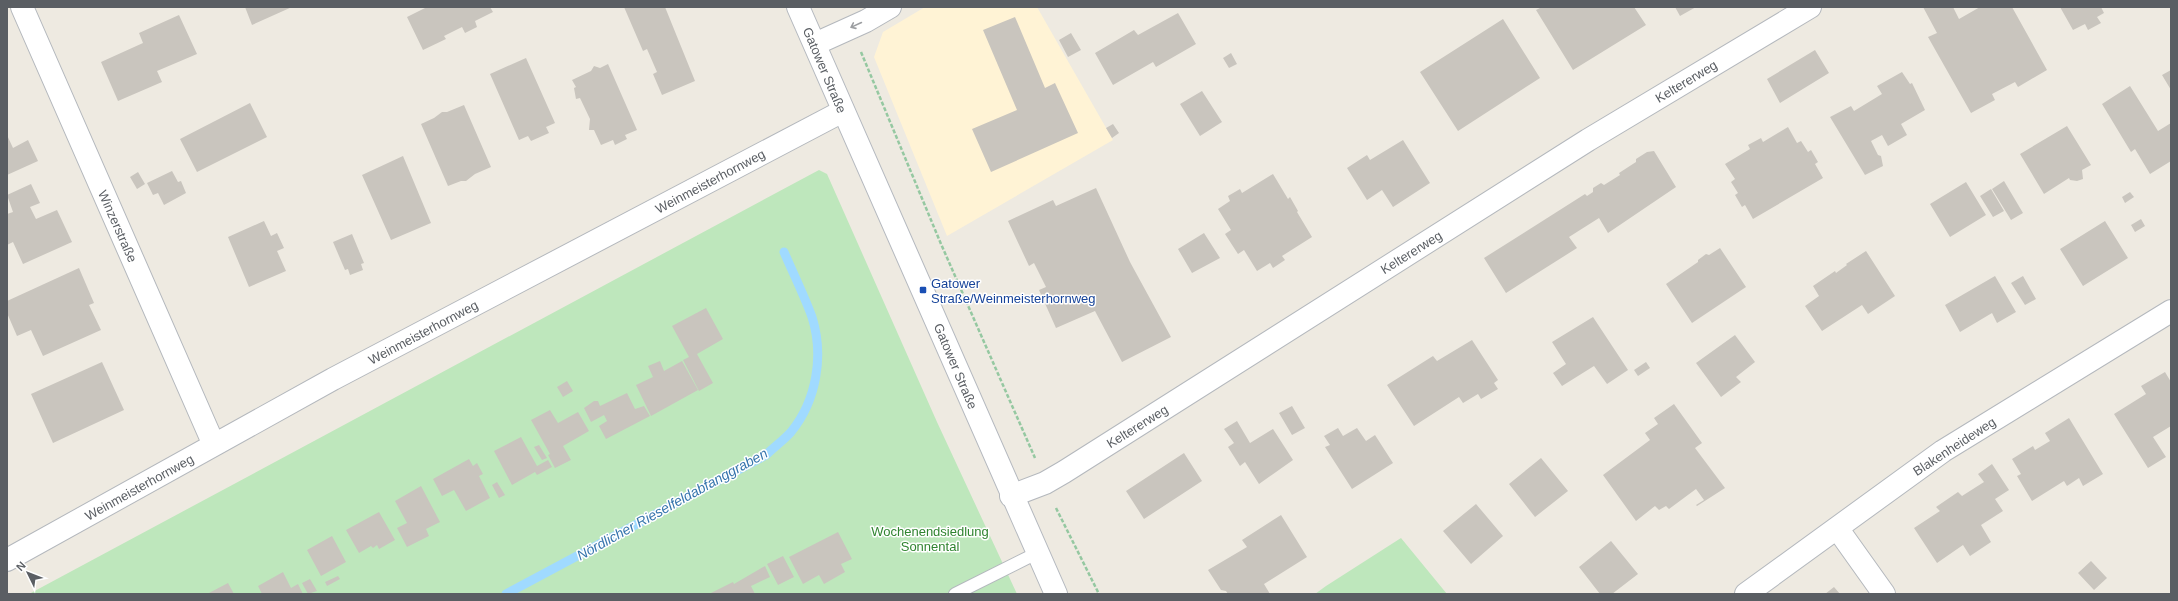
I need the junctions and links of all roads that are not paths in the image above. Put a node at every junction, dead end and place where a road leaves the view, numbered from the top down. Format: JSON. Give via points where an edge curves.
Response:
{"nodes":[{"id":1,"x":22,"y":7,"type":"edge"},
{"id":2,"x":798,"y":7,"type":"edge"},
{"id":3,"x":890,"y":7,"type":"edge"},
{"id":4,"x":1810,"y":7,"type":"edge"},
{"id":5,"x":815,"y":44,"type":"junction"},
{"id":6,"x":843,"y":111,"type":"junction"},
{"id":7,"x":2171,"y":311,"type":"edge"},
{"id":8,"x":214,"y":445,"type":"junction"},
{"id":9,"x":1011,"y":496,"type":"junction"},
{"id":10,"x":1837,"y":528,"type":"junction"},
{"id":11,"x":1037,"y":553,"type":"junction"},
{"id":12,"x":7,"y":560,"type":"edge"},
{"id":13,"x":955,"y":594,"type":"edge"},
{"id":14,"x":1056,"y":594,"type":"edge"},
{"id":15,"x":1746,"y":594,"type":"edge"},
{"id":16,"x":1884,"y":594,"type":"edge"}],
"edges":[{"from":1,"to":8,"type":"street","name":"Winzerstraße"},
{"from":2,"to":5,"type":"street","name":"Gatower Straße"},
{"from":3,"to":5,"type":"street","one_way":true},
{"from":4,"to":9,"type":"street","name":"Keltererweg","via":[[1581,144],[1064,472],[1046,483]]},
{"from":5,"to":6,"type":"street","name":"Gatower Straße"},
{"from":6,"to":8,"type":"street","name":"Weinmeisterhornweg","via":[[333,379]]},
{"from":6,"to":9,"type":"street","name":"Gatower Straße"},
{"from":7,"to":10,"type":"street","name":"Blakenheideweg","via":[[1943,451]]},
{"from":8,"to":12,"type":"street","name":"Weinmeisterhornweg"},
{"from":9,"to":11,"type":"street","name":"Gatower Straße"},
{"from":10,"to":15,"type":"street","name":"Blakenheideweg"},
{"from":10,"to":16,"type":"street"},
{"from":11,"to":13,"type":"lane"},
{"from":11,"to":14,"type":"street","name":"Gatower Straße"}]}
